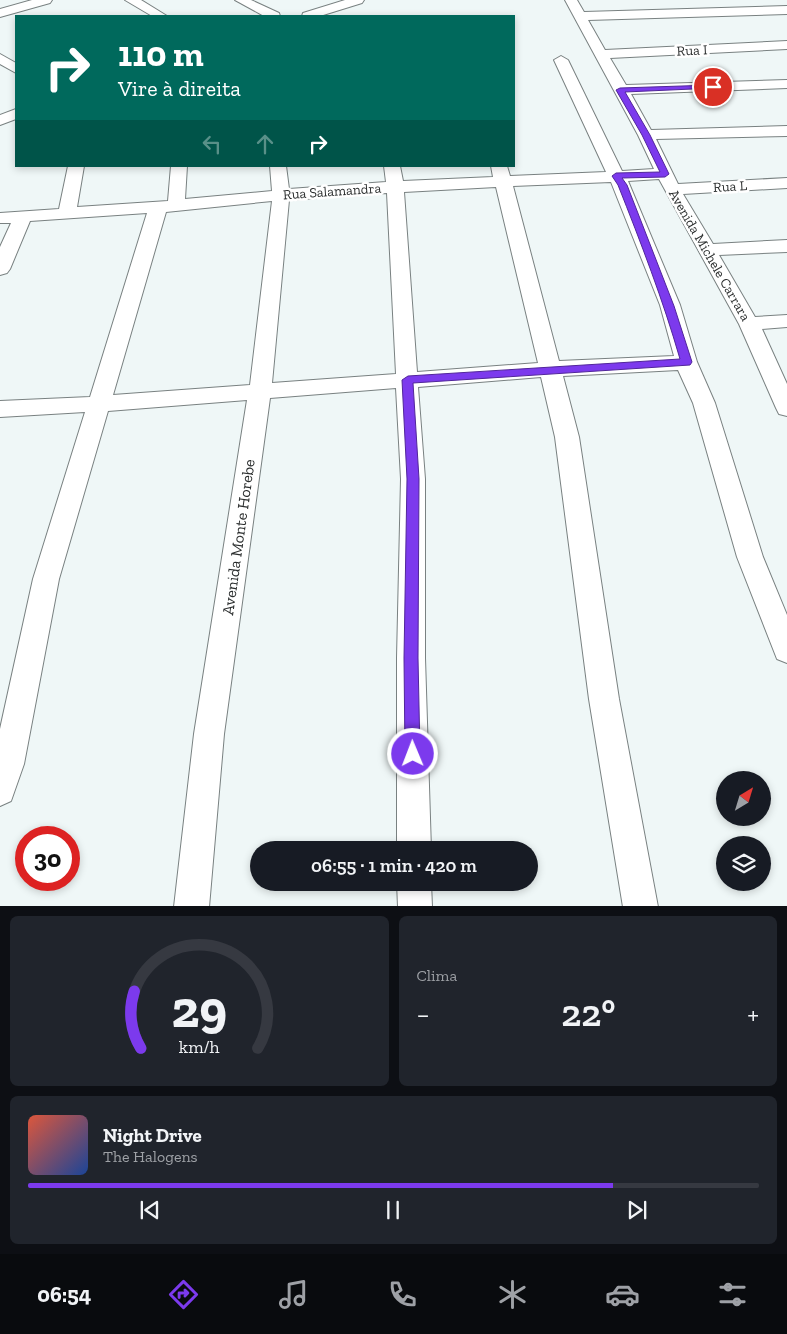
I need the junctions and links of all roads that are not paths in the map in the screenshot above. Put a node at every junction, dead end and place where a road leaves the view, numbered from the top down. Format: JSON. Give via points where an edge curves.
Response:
{"nodes":[{"id":1,"x":131,"y":0,"type":"edge"},
{"id":2,"x":242,"y":0,"type":"edge"},
{"id":3,"x":355,"y":0,"type":"edge"},
{"id":4,"x":571,"y":0,"type":"edge"},
{"id":5,"x":743,"y":0,"type":"edge"},
{"id":6,"x":26,"y":2,"type":"edge"},
{"id":7,"x":44,"y":6,"type":"edge"},
{"id":8,"x":787,"y":10,"type":"edge"},
{"id":9,"x":0,"y":12,"type":"edge"},
{"id":10,"x":754,"y":12,"type":"junction"},
{"id":11,"x":158,"y":15,"type":"edge"},
{"id":12,"x":272,"y":15,"type":"edge"},
{"id":13,"x":311,"y":15,"type":"edge"},
{"id":14,"x":579,"y":16,"type":"junction"},
{"id":15,"x":785,"y":46,"type":"edge"},
{"id":16,"x":602,"y":54,"type":"junction"},
{"id":17,"x":0,"y":58,"type":"edge"},
{"id":18,"x":561,"y":60,"type":"dead end"},
{"id":19,"x":15,"y":68,"type":"edge"},
{"id":20,"x":787,"y":84,"type":"edge"},
{"id":21,"x":620,"y":90,"type":"junction"},
{"id":22,"x":15,"y":114,"type":"edge"},
{"id":23,"x":0,"y":120,"type":"edge"},
{"id":24,"x":787,"y":131,"type":"edge"},
{"id":25,"x":646,"y":135,"type":"junction"},
{"id":26,"x":76,"y":167,"type":"edge"},
{"id":27,"x":179,"y":167,"type":"edge"},
{"id":28,"x":278,"y":167,"type":"edge"},
{"id":29,"x":502,"y":174,"type":"edge"},
{"id":30,"x":616,"y":176,"type":"junction"},
{"id":31,"x":394,"y":177,"type":"edge"},
{"id":32,"x":669,"y":182,"type":"junction"},
{"id":33,"x":787,"y":183,"type":"edge"},
{"id":34,"x":281,"y":195,"type":"junction"},
{"id":35,"x":167,"y":206,"type":"junction"},
{"id":36,"x":68,"y":214,"type":"junction"},
{"id":37,"x":23,"y":216,"type":"junction"},
{"id":38,"x":0,"y":218,"type":"edge"},
{"id":39,"x":787,"y":246,"type":"edge"},
{"id":40,"x":707,"y":250,"type":"junction"},
{"id":41,"x":0,"y":269,"type":"edge"},
{"id":42,"x":787,"y":321,"type":"edge"},
{"id":43,"x":749,"y":324,"type":"junction"},
{"id":44,"x":686,"y":362,"type":"junction"},
{"id":45,"x":551,"y":370,"type":"junction"},
{"id":46,"x":408,"y":380,"type":"junction"},
{"id":47,"x":260,"y":390,"type":"junction"},
{"id":48,"x":97,"y":404,"type":"junction"},
{"id":49,"x":787,"y":407,"type":"edge"},
{"id":50,"x":0,"y":409,"type":"edge"},
{"id":51,"x":787,"y":650,"type":"edge"},
{"id":52,"x":0,"y":790,"type":"edge"},
{"id":53,"x":414,"y":841,"type":"edge"},
{"id":54,"x":414,"y":891,"type":"edge"},
{"id":55,"x":191,"y":906,"type":"edge"},
{"id":56,"x":415,"y":906,"type":"edge"},
{"id":57,"x":641,"y":906,"type":"edge"}],
"edges":[{"from":1,"to":11,"type":"street"},
{"from":2,"to":12,"type":"street"},
{"from":3,"to":13,"type":"street"},
{"from":4,"to":14,"type":"street","name":"Avenida Michele Carrara"},
{"from":5,"to":10,"type":"street"},
{"from":6,"to":7,"type":"street"},
{"from":6,"to":9,"type":"street"},
{"from":8,"to":10,"type":"street"},
{"from":10,"to":14,"type":"street"},
{"from":10,"to":15,"type":"street"},
{"from":14,"to":16,"type":"street","name":"Avenida Michele Carrara"},
{"from":15,"to":16,"type":"street","name":"Rua I"},
{"from":16,"to":21,"type":"street","name":"Avenida Michele Carrara"},
{"from":17,"to":19,"type":"street"},
{"from":18,"to":30,"type":"street"},
{"from":20,"to":21,"type":"street"},
{"from":21,"to":25,"type":"street","name":"Avenida Michele Carrara"},
{"from":22,"to":23,"type":"street"},
{"from":24,"to":25,"type":"street"},
{"from":25,"to":32,"type":"street","name":"Avenida Michele Carrara"},
{"from":26,"to":36,"type":"street"},
{"from":27,"to":35,"type":"street"},
{"from":28,"to":34,"type":"street","name":"Avenida Monte Horebe"},
{"from":29,"to":30,"type":"street","name":"Rua Salamandra"},
{"from":29,"to":31,"type":"street","name":"Rua Salamandra"},
{"from":29,"to":45,"type":"street"},
{"from":30,"to":32,"type":"street","name":"Rua Salamandra"},
{"from":30,"to":44,"type":"street","via":[[670,306]]},
{"from":31,"to":34,"type":"street","name":"Rua Salamandra"},
{"from":31,"to":46,"type":"street"},
{"from":32,"to":33,"type":"street","name":"Rua L"},
{"from":32,"to":40,"type":"street","name":"Avenida Michele Carrara"},
{"from":34,"to":35,"type":"street","name":"Rua Salamandra"},
{"from":34,"to":47,"type":"street","name":"Avenida Monte Horebe"},
{"from":35,"to":36,"type":"street","name":"Rua Salamandra"},
{"from":35,"to":48,"type":"street"},
{"from":36,"to":37,"type":"street","name":"Rua Salamandra"},
{"from":37,"to":38,"type":"street","name":"Rua Salamandra"},
{"from":37,"to":41,"type":"street"},
{"from":39,"to":40,"type":"street"},
{"from":40,"to":43,"type":"street","name":"Avenida Michele Carrara"},
{"from":42,"to":43,"type":"street"},
{"from":43,"to":49,"type":"street","name":"Avenida Michele Carrara"},
{"from":44,"to":45,"type":"street"},
{"from":44,"to":51,"type":"street","via":[[704,403],[750,557]]},
{"from":45,"to":46,"type":"street"},
{"from":45,"to":57,"type":"street","via":[[567,437],[604,699]]},
{"from":46,"to":47,"type":"street"},
{"from":46,"to":53,"type":"street","via":[[413,479]]},
{"from":47,"to":48,"type":"street"},
{"from":47,"to":55,"type":"street","name":"Avenida Monte Horebe","via":[[210,734]]},
{"from":48,"to":50,"type":"street"},
{"from":48,"to":52,"type":"street","via":[[46,579]]},
{"from":54,"to":56,"type":"street"}]}
